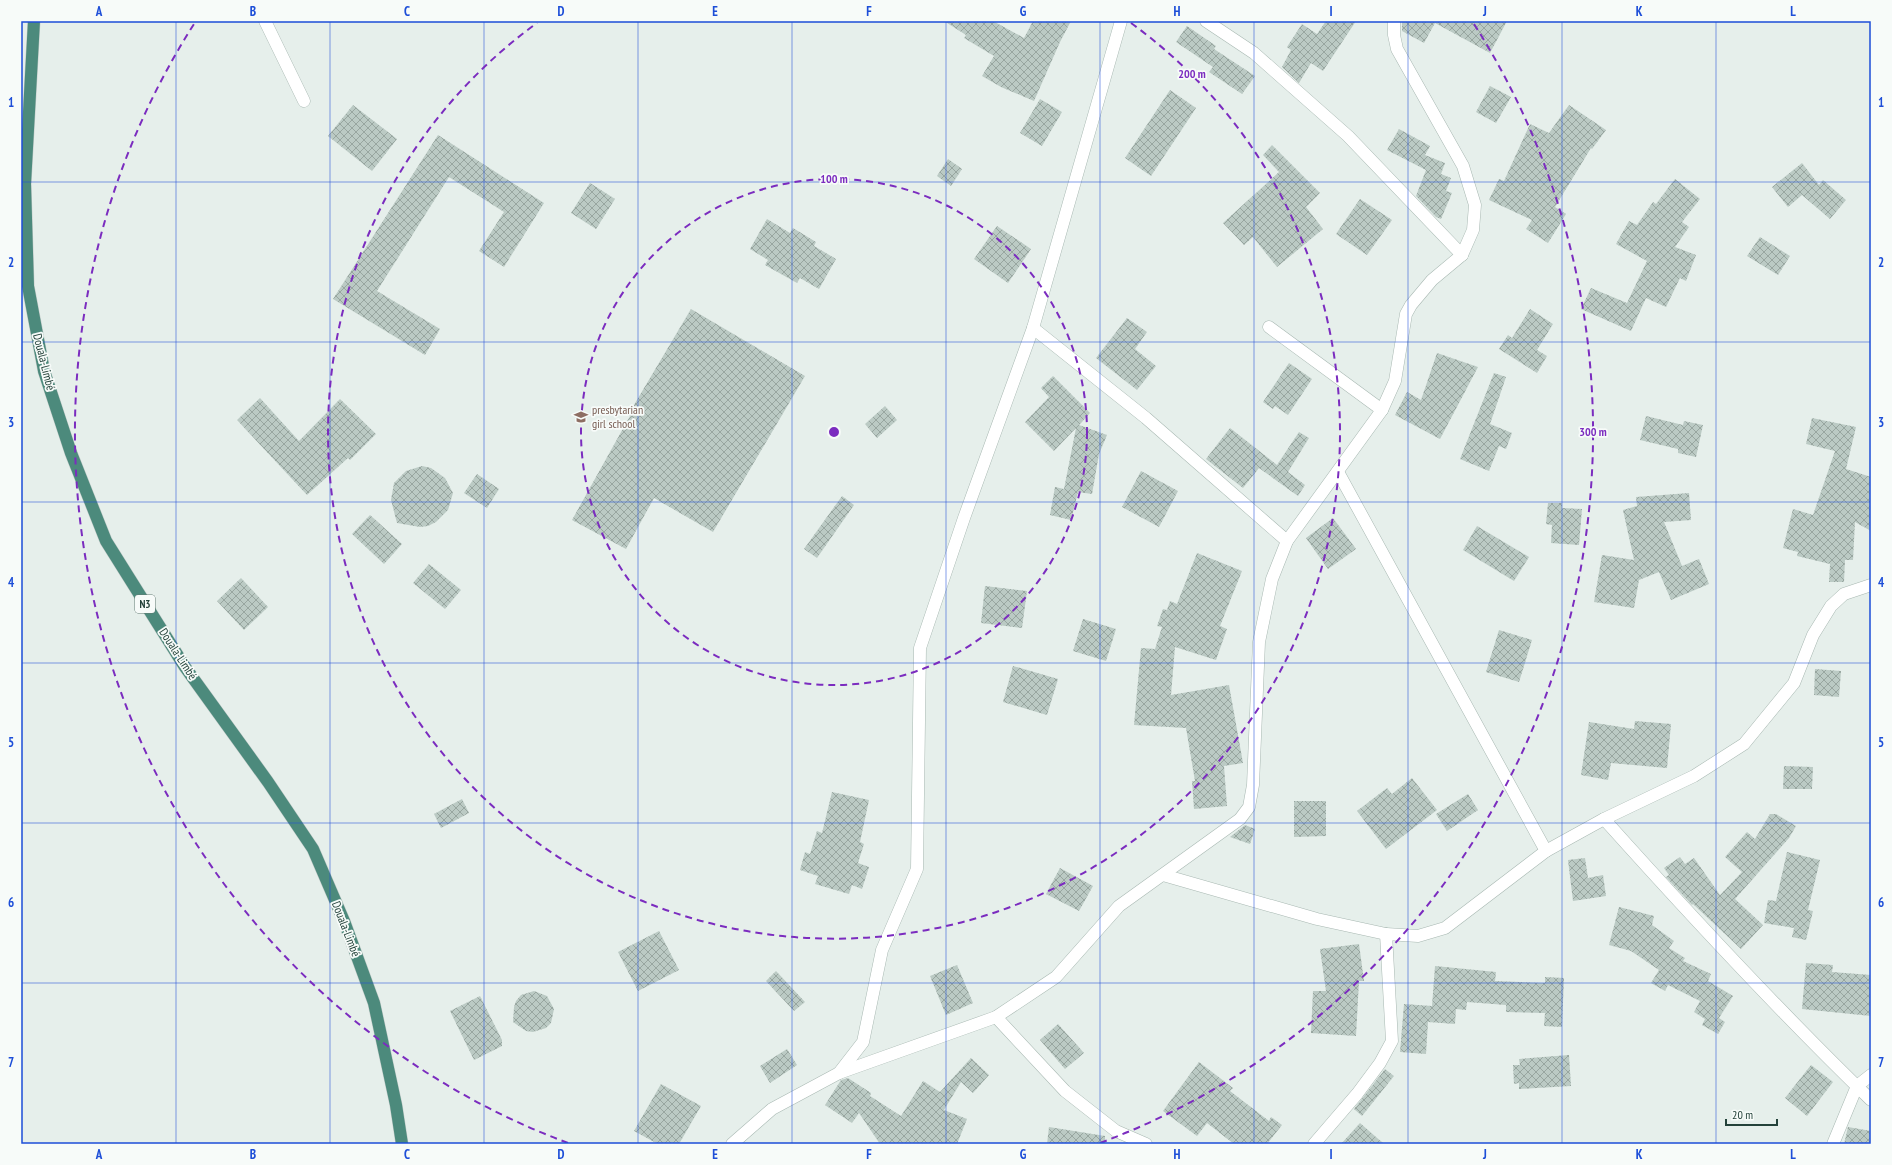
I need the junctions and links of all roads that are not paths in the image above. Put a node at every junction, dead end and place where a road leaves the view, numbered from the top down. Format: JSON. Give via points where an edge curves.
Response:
{"nodes":[{"id":1,"x":34,"y":21,"type":"edge"},
{"id":2,"x":265,"y":21,"type":"edge"},
{"id":3,"x":1121,"y":21,"type":"edge"},
{"id":4,"x":1206,"y":21,"type":"edge"},
{"id":5,"x":1394,"y":21,"type":"edge"},
{"id":6,"x":304,"y":101,"type":"dead end"},
{"id":7,"x":1462,"y":255,"type":"junction"},
{"id":8,"x":1269,"y":326,"type":"dead end"},
{"id":9,"x":1033,"y":328,"type":"junction"},
{"id":10,"x":1382,"y":410,"type":"junction"},
{"id":11,"x":1338,"y":472,"type":"junction"},
{"id":12,"x":1287,"y":541,"type":"junction"},
{"id":13,"x":1871,"y":585,"type":"edge"},
{"id":14,"x":1604,"y":819,"type":"junction"},
{"id":15,"x":1546,"y":851,"type":"junction"},
{"id":16,"x":1162,"y":875,"type":"junction"},
{"id":17,"x":1386,"y":934,"type":"junction"},
{"id":18,"x":996,"y":1017,"type":"junction"},
{"id":19,"x":839,"y":1073,"type":"junction"},
{"id":20,"x":1871,"y":1074,"type":"edge"},
{"id":21,"x":1857,"y":1086,"type":"junction"},
{"id":22,"x":1871,"y":1100,"type":"edge"},
{"id":23,"x":402,"y":1144,"type":"edge"},
{"id":24,"x":732,"y":1144,"type":"edge"},
{"id":25,"x":1146,"y":1144,"type":"edge"},
{"id":26,"x":1314,"y":1144,"type":"edge"},
{"id":27,"x":1834,"y":1144,"type":"edge"}],
"edges":[{"from":1,"to":23,"type":"highway","name":"Douala-Limbé","number":"N3","via":[[25,184],[26,223],[28,286],[44,371],[71,453],[106,541],[185,667],[313,849],[344,921],[374,1003]]},
{"from":2,"to":6,"type":"street"},
{"from":3,"to":9,"type":"street"},
{"from":4,"to":7,"type":"street","via":[[1254,53],[1348,136]]},
{"from":5,"to":7,"type":"street","via":[[1397,49],[1463,166],[1475,205],[1473,230]]},
{"from":7,"to":10,"type":"street","via":[[1432,280],[1411,305],[1404,326],[1395,381]]},
{"from":8,"to":10,"type":"street"},
{"from":9,"to":12,"type":"street","via":[[1146,418]]},
{"from":9,"to":19,"type":"street","via":[[920,648],[917,869],[882,950],[863,1042]]},
{"from":10,"to":11,"type":"street"},
{"from":11,"to":12,"type":"street"},
{"from":11,"to":15,"type":"street"},
{"from":12,"to":16,"type":"street","via":[[1272,579],[1259,642],[1253,785],[1249,807],[1240,819]]},
{"from":13,"to":14,"type":"street","via":[[1844,594],[1831,606],[1814,635],[1794,683],[1744,744],[1694,776]]},
{"from":14,"to":15,"type":"street"},
{"from":14,"to":21,"type":"street","via":[[1695,920]]},
{"from":15,"to":17,"type":"street","via":[[1445,928],[1418,936]]},
{"from":16,"to":17,"type":"street","via":[[1317,919]]},
{"from":16,"to":18,"type":"street","via":[[1118,906],[1056,976]]},
{"from":17,"to":26,"type":"street","via":[[1392,1041],[1380,1063],[1357,1094]]},
{"from":18,"to":19,"type":"street"},
{"from":18,"to":25,"type":"street","via":[[1065,1092],[1116,1131]]},
{"from":19,"to":24,"type":"street","via":[[772,1109]]},
{"from":20,"to":21,"type":"street"},
{"from":21,"to":22,"type":"street"},
{"from":21,"to":27,"type":"street"}]}
